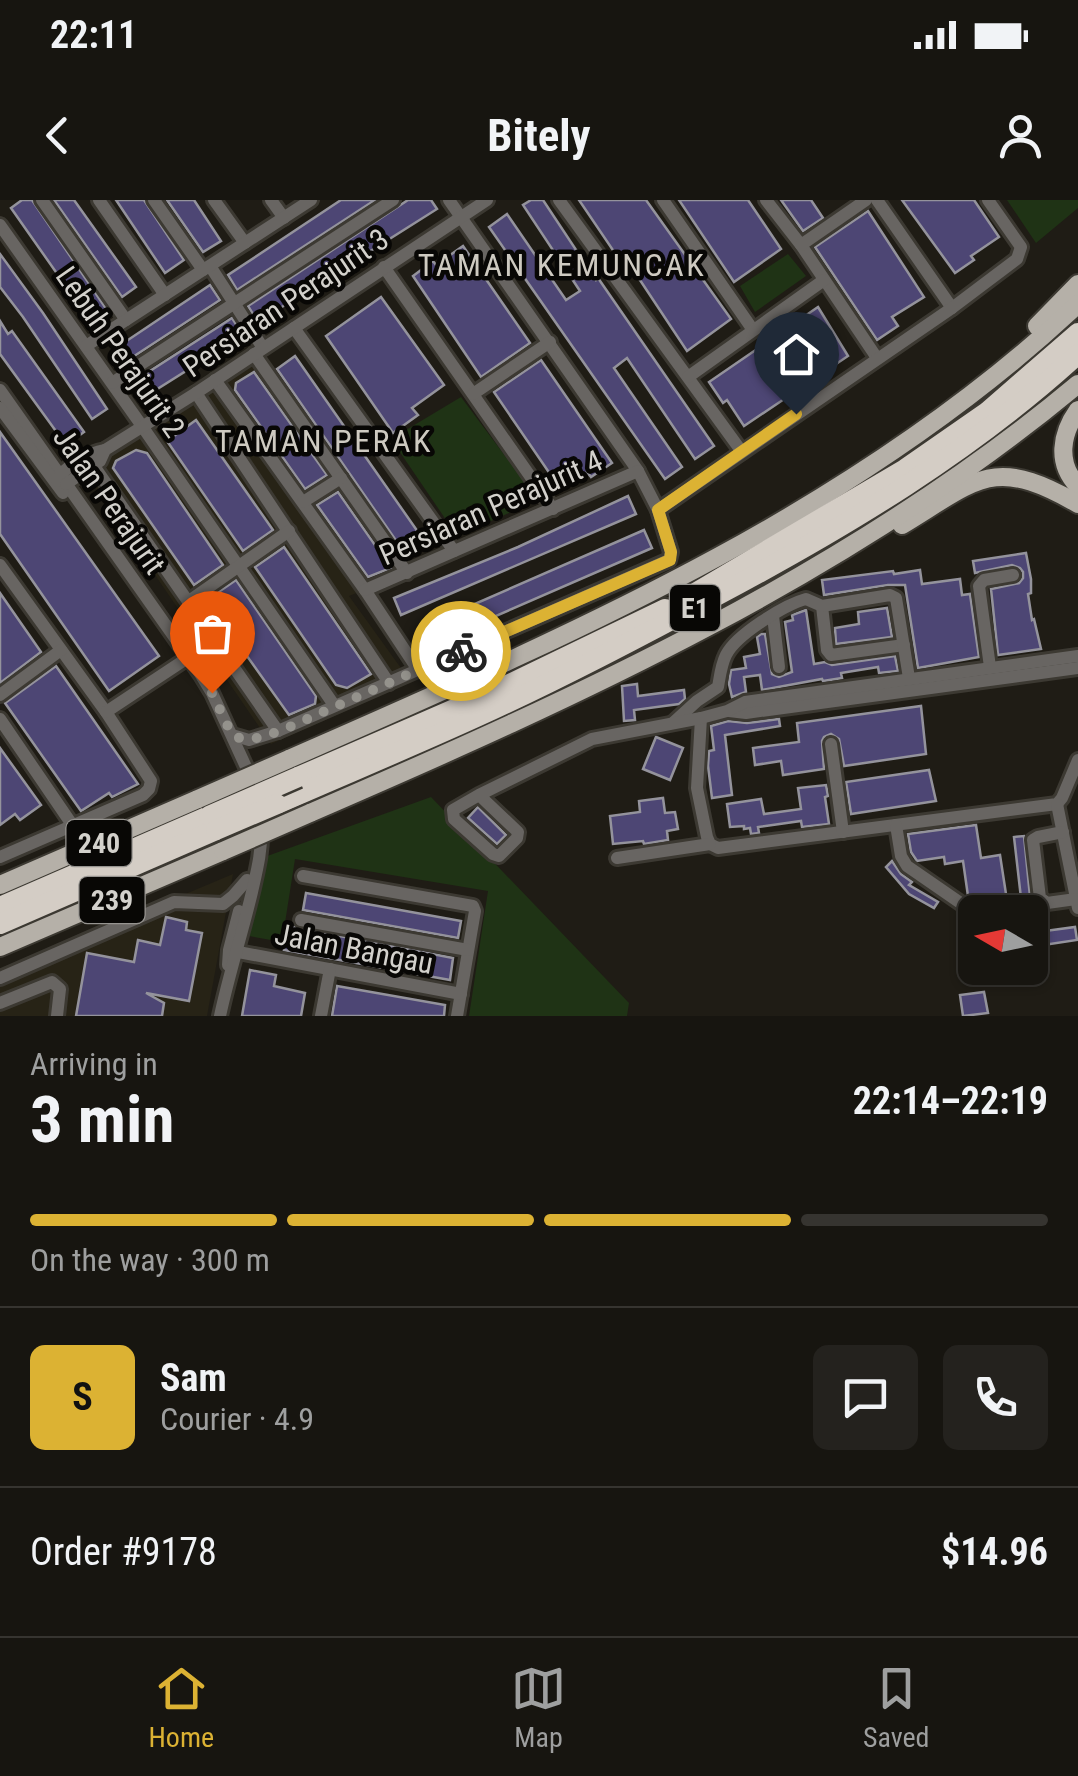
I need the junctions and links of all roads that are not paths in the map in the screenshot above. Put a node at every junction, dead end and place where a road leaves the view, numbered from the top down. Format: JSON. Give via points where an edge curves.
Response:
{"nodes":[{"id":1,"x":42,"y":200,"type":"edge"},
{"id":2,"x":100,"y":200,"type":"edge"},
{"id":3,"x":154,"y":200,"type":"edge"},
{"id":4,"x":214,"y":200,"type":"edge"},
{"id":5,"x":272,"y":200,"type":"edge"},
{"id":6,"x":311,"y":200,"type":"edge"},
{"id":7,"x":393,"y":200,"type":"edge"},
{"id":8,"x":449,"y":200,"type":"edge"},
{"id":9,"x":487,"y":200,"type":"edge"},
{"id":10,"x":559,"y":200,"type":"edge"},
{"id":11,"x":663,"y":200,"type":"edge"},
{"id":12,"x":766,"y":200,"type":"edge"},
{"id":13,"x":866,"y":200,"type":"edge"},
{"id":14,"x":877,"y":200,"type":"edge"},
{"id":15,"x":988,"y":200,"type":"edge"},
{"id":16,"x":460,"y":217,"type":"junction"},
{"id":17,"x":284,"y":218,"type":"junction"},
{"id":18,"x":0,"y":226,"type":"edge"},
{"id":19,"x":244,"y":243,"type":"junction"},
{"id":20,"x":800,"y":246,"type":"junction"},
{"id":21,"x":384,"y":267,"type":"junction"},
{"id":22,"x":207,"y":268,"type":"junction"},
{"id":23,"x":824,"y":280,"type":"junction"},
{"id":24,"x":1078,"y":284,"type":"edge"},
{"id":25,"x":165,"y":295,"type":"junction"},
{"id":26,"x":235,"y":304,"type":"junction"},
{"id":27,"x":1078,"y":304,"type":"edge"},
{"id":28,"x":952,"y":308,"type":"junction"},
{"id":29,"x":126,"y":320,"type":"junction"},
{"id":30,"x":294,"y":328,"type":"junction"},
{"id":31,"x":753,"y":330,"type":"junction"},
{"id":32,"x":1078,"y":333,"type":"edge"},
{"id":33,"x":550,"y":342,"type":"junction"},
{"id":34,"x":86,"y":346,"type":"junction"},
{"id":35,"x":258,"y":351,"type":"junction"},
{"id":36,"x":1078,"y":354,"type":"edge"},
{"id":37,"x":878,"y":358,"type":"junction"},
{"id":38,"x":688,"y":377,"type":"junction"},
{"id":39,"x":215,"y":380,"type":"junction"},
{"id":40,"x":112,"y":384,"type":"junction"},
{"id":41,"x":1078,"y":384,"type":"edge"},
{"id":42,"x":0,"y":390,"type":"edge"},
{"id":43,"x":196,"y":394,"type":"junction"},
{"id":44,"x":473,"y":394,"type":"junction"},
{"id":45,"x":964,"y":402,"type":"junction"},
{"id":46,"x":0,"y":408,"type":"edge"},
{"id":47,"x":1078,"y":410,"type":"edge"},
{"id":48,"x":142,"y":426,"type":"junction"},
{"id":49,"x":106,"y":450,"type":"junction"},
{"id":50,"x":742,"y":452,"type":"junction"},
{"id":51,"x":94,"y":466,"type":"junction"},
{"id":52,"x":638,"y":471,"type":"junction"},
{"id":53,"x":341,"y":478,"type":"junction"},
{"id":54,"x":61,"y":480,"type":"junction"},
{"id":55,"x":1078,"y":486,"type":"edge"},
{"id":56,"x":303,"y":502,"type":"junction"},
{"id":57,"x":1078,"y":504,"type":"edge"},
{"id":58,"x":553,"y":510,"type":"junction"},
{"id":59,"x":658,"y":510,"type":"junction"},
{"id":60,"x":289,"y":531,"type":"junction"},
{"id":61,"x":454,"y":552,"type":"junction"},
{"id":62,"x":823,"y":562,"type":"junction"},
{"id":63,"x":0,"y":565,"type":"edge"},
{"id":64,"x":239,"y":566,"type":"junction"},
{"id":65,"x":406,"y":573,"type":"junction"},
{"id":66,"x":1013,"y":575,"type":"dead end"},
{"id":67,"x":365,"y":590,"type":"junction"},
{"id":68,"x":189,"y":601,"type":"junction"},
{"id":69,"x":822,"y":606,"type":"junction"},
{"id":70,"x":773,"y":616,"type":"junction"},
{"id":71,"x":904,"y":645,"type":"junction"},
{"id":72,"x":61,"y":650,"type":"junction"},
{"id":73,"x":1078,"y":656,"type":"edge"},
{"id":74,"x":184,"y":661,"type":"junction"},
{"id":75,"x":780,"y":667,"type":"dead end"},
{"id":76,"x":990,"y":667,"type":"junction"},
{"id":77,"x":1078,"y":668,"type":"edge"},
{"id":78,"x":418,"y":670,"type":"junction"},
{"id":79,"x":908,"y":678,"type":"junction"},
{"id":80,"x":390,"y":682,"type":"junction"},
{"id":81,"x":0,"y":695,"type":"edge"},
{"id":82,"x":334,"y":705,"type":"junction"},
{"id":83,"x":727,"y":711,"type":"junction"},
{"id":84,"x":106,"y":712,"type":"junction"},
{"id":85,"x":701,"y":718,"type":"junction"},
{"id":86,"x":0,"y":719,"type":"edge"},
{"id":87,"x":672,"y":723,"type":"junction"},
{"id":88,"x":278,"y":732,"type":"junction"},
{"id":89,"x":232,"y":735,"type":"junction"},
{"id":90,"x":831,"y":744,"type":"dead end"},
{"id":91,"x":1078,"y":760,"type":"edge"},
{"id":92,"x":245,"y":764,"type":"junction"},
{"id":93,"x":294,"y":768,"type":"junction"},
{"id":94,"x":478,"y":795,"type":"junction"},
{"id":95,"x":1057,"y":804,"type":"junction"},
{"id":96,"x":208,"y":815,"type":"junction"},
{"id":97,"x":896,"y":825,"type":"junction"},
{"id":98,"x":73,"y":826,"type":"junction"},
{"id":99,"x":843,"y":832,"type":"junction"},
{"id":100,"x":1069,"y":836,"type":"edge"},
{"id":101,"x":710,"y":844,"type":"junction"},
{"id":102,"x":0,"y":857,"type":"edge"},
{"id":103,"x":617,"y":858,"type":"dead end"},
{"id":104,"x":303,"y":876,"type":"dead end"},
{"id":105,"x":247,"y":880,"type":"junction"},
{"id":106,"x":0,"y":885,"type":"edge"},
{"id":107,"x":958,"y":901,"type":"edge"},
{"id":108,"x":1077,"y":904,"type":"edge"},
{"id":109,"x":206,"y":905,"type":"junction"},
{"id":110,"x":0,"y":907,"type":"edge"},
{"id":111,"x":301,"y":920,"type":"dead end"},
{"id":112,"x":0,"y":924,"type":"edge"},
{"id":113,"x":0,"y":947,"type":"edge"},
{"id":114,"x":233,"y":947,"type":"junction"},
{"id":115,"x":468,"y":950,"type":"junction"},
{"id":116,"x":330,"y":970,"type":"junction"},
{"id":117,"x":0,"y":978,"type":"edge"},
{"id":118,"x":461,"y":994,"type":"junction"},
{"id":119,"x":0,"y":1003,"type":"edge"},
{"id":120,"x":57,"y":1016,"type":"edge"},
{"id":121,"x":220,"y":1016,"type":"edge"},
{"id":122,"x":320,"y":1016,"type":"edge"},
{"id":123,"x":457,"y":1016,"type":"edge"}],
"edges":[{"from":1,"to":29,"type":"street"},
{"from":2,"to":25,"type":"street"},
{"from":3,"to":22,"type":"street"},
{"from":4,"to":19,"type":"street"},
{"from":5,"to":17,"type":"street"},
{"from":6,"to":17,"type":"street"},
{"from":7,"to":26,"type":"street"},
{"from":8,"to":16,"type":"street"},
{"from":9,"to":16,"type":"street","name":"Persiaran Perajurit 3"},
{"from":10,"to":38,"type":"street"},
{"from":11,"to":31,"type":"street"},
{"from":12,"to":20,"type":"street"},
{"from":13,"to":20,"type":"street"},
{"from":14,"to":28,"type":"street"},
{"from":15,"to":28,"type":"street","via":[[1021,247],[1018,259]]},
{"from":16,"to":21,"type":"street","name":"Persiaran Perajurit 3"},
{"from":16,"to":33,"type":"street"},
{"from":17,"to":19,"type":"street"},
{"from":18,"to":34,"type":"street","name":"Lebuh Perajurit 2"},
{"from":19,"to":22,"type":"street"},
{"from":20,"to":23,"type":"street"},
{"from":21,"to":30,"type":"street","name":"Persiaran Perajurit 3"},
{"from":21,"to":44,"type":"street"},
{"from":22,"to":25,"type":"street"},
{"from":22,"to":26,"type":"street"},
{"from":23,"to":31,"type":"street"},
{"from":23,"to":37,"type":"street"},
{"from":24,"to":45,"type":"main road"},
{"from":25,"to":29,"type":"street"},
{"from":26,"to":35,"type":"street"},
{"from":26,"to":40,"type":"street"},
{"from":27,"to":45,"type":"main road"},
{"from":28,"to":37,"type":"street"},
{"from":29,"to":34,"type":"street"},
{"from":30,"to":35,"type":"street","name":"Persiaran Perajurit 3"},
{"from":30,"to":61,"type":"street"},
{"from":31,"to":38,"type":"street"},
{"from":32,"to":93,"type":"highway","number":"E1","via":[[986,412],[905,469],[694,594],[522,679]]},
{"from":33,"to":44,"type":"street"},
{"from":33,"to":52,"type":"street"},
{"from":34,"to":40,"type":"street","name":"Lebuh Perajurit 2"},
{"from":35,"to":39,"type":"street","name":"Persiaran Perajurit 3"},
{"from":35,"to":53,"type":"street"},
{"from":36,"to":96,"type":"highway","number":"E1","bridge":true,"via":[[960,450],[853,519],[640,638],[278,804]]},
{"from":37,"to":50,"type":"street"},
{"from":38,"to":50,"type":"street"},
{"from":39,"to":43,"type":"street","name":"Persiaran Perajurit 3"},
{"from":39,"to":56,"type":"street"},
{"from":40,"to":48,"type":"street","name":"Lebuh Perajurit 2"},
{"from":41,"to":62,"type":"main road","number":"239","via":[[993,453]]},
{"from":42,"to":54,"type":"street","name":"Jalan Perajurit"},
{"from":43,"to":48,"type":"street","name":"Persiaran Perajurit 3"},
{"from":43,"to":60,"type":"street"},
{"from":44,"to":58,"type":"street"},
{"from":45,"to":93,"type":"main road","via":[[878,462],[688,572]]},
{"from":46,"to":54,"type":"street","name":"Jalan Perajurit"},
{"from":47,"to":55,"type":"main road","via":[[1062,445]]},
{"from":48,"to":49,"type":"street","name":"Persiaran Perajurit 3"},
{"from":48,"to":64,"type":"street","name":"Lebuh Perajurit 2"},
{"from":49,"to":51,"type":"street","name":"Persiaran Perajurit 3"},
{"from":49,"to":54,"type":"street"},
{"from":50,"to":59,"type":"street"},
{"from":51,"to":54,"type":"street","name":"Persiaran Perajurit 3"},
{"from":51,"to":68,"type":"street"},
{"from":52,"to":58,"type":"street","name":"Persiaran Perajurit 4"},
{"from":52,"to":59,"type":"street"},
{"from":53,"to":56,"type":"street"},
{"from":53,"to":65,"type":"street"},
{"from":54,"to":74,"type":"street","name":"Jalan Perajurit"},
{"from":54,"to":89,"type":"street","name":"Jalan Perajurit","via":[[201,675]]},
{"from":56,"to":67,"type":"street"},
{"from":57,"to":62,"type":"main road","via":[[1030,480],[992,477],[851,556]]},
{"from":58,"to":61,"type":"street","name":"Persiaran Perajurit 4"},
{"from":59,"to":78,"type":"street","via":[[672,555],[667,561]]},
{"from":60,"to":64,"type":"street"},
{"from":60,"to":80,"type":"street"},
{"from":61,"to":65,"type":"street","name":"Persiaran Perajurit 4"},
{"from":62,"to":113,"type":"main road","number":"239","bridge":true,"via":[[488,735]]},
{"from":63,"to":72,"type":"street"},
{"from":64,"to":68,"type":"street"},
{"from":64,"to":82,"type":"street","name":"Lebuh Perajurit 2"},
{"from":65,"to":67,"type":"street","name":"Persiaran Perajurit 4"},
{"from":66,"to":76,"type":"street","via":[[979,586]]},
{"from":67,"to":78,"type":"street"},
{"from":68,"to":88,"type":"street"},
{"from":69,"to":70,"type":"street","via":[[799,601]]},
{"from":69,"to":71,"type":"street","via":[[893,596]]},
{"from":69,"to":71,"type":"street","via":[[831,655]]},
{"from":70,"to":75,"type":"street"},
{"from":70,"to":87,"type":"street","via":[[734,642],[718,687]]},
{"from":71,"to":79,"type":"street"},
{"from":72,"to":81,"type":"street"},
{"from":72,"to":84,"type":"street"},
{"from":73,"to":76,"type":"street"},
{"from":74,"to":84,"type":"street"},
{"from":74,"to":105,"type":"street","name":"Jalan Perajurit","via":[[252,804],[255,845]]},
{"from":76,"to":79,"type":"street"},
{"from":77,"to":83,"type":"street"},
{"from":78,"to":80,"type":"street"},
{"from":79,"to":83,"type":"street","via":[[746,702]]},
{"from":80,"to":82,"type":"street"},
{"from":82,"to":88,"type":"street"},
{"from":83,"to":85,"type":"street"},
{"from":84,"to":98,"type":"street","via":[[148,773],[149,789]]},
{"from":85,"to":87,"type":"street"},
{"from":85,"to":101,"type":"street","via":[[697,788]]},
{"from":86,"to":98,"type":"street"},
{"from":87,"to":94,"type":"street","via":[[592,738]]},
{"from":88,"to":89,"type":"street","via":[[249,740]]},
{"from":88,"to":92,"type":"street","via":[[248,750]]},
{"from":89,"to":92,"type":"street","name":"Jalan Perajurit"},
{"from":90,"to":99,"type":"street"},
{"from":91,"to":95,"type":"street"},
{"from":92,"to":114,"type":"street","name":"Jalan Perajurit","via":[[258,800],[261,845]]},
{"from":93,"to":96,"type":"highway","number":"E1","bridge":true},
{"from":94,"to":94,"type":"street","via":[[518,832],[499,856],[452,816]]},
{"from":95,"to":97,"type":"street"},
{"from":95,"to":100,"type":"street"},
{"from":96,"to":106,"type":"main road","number":"240"},
{"from":96,"to":110,"type":"highway","number":"E1"},
{"from":96,"to":112,"type":"highway","number":"E1"},
{"from":97,"to":99,"type":"street"},
{"from":97,"to":107,"type":"street","via":[[907,866]]},
{"from":98,"to":102,"type":"street"},
{"from":99,"to":101,"type":"street","via":[[722,848]]},
{"from":100,"to":108,"type":"street"},
{"from":100,"to":108,"type":"street","via":[[1033,840],[1040,898]]},
{"from":101,"to":103,"type":"street"},
{"from":104,"to":115,"type":"street","via":[[470,904],[475,911]]},
{"from":105,"to":109,"type":"street","via":[[228,902]]},
{"from":105,"to":114,"type":"street","name":"Jalan Perajurit"},
{"from":109,"to":114,"type":"street","via":[[224,916]]},
{"from":109,"to":117,"type":"street","via":[[174,902]]},
{"from":111,"to":115,"type":"street"},
{"from":114,"to":116,"type":"street","name":"Jalan Bangau"},
{"from":114,"to":121,"type":"street","name":"Jalan Perajurit"},
{"from":115,"to":118,"type":"street"},
{"from":116,"to":118,"type":"street","name":"Jalan Bangau"},
{"from":116,"to":122,"type":"street"},
{"from":118,"to":123,"type":"street"},
{"from":119,"to":120,"type":"street","via":[[57,984]]}]}
